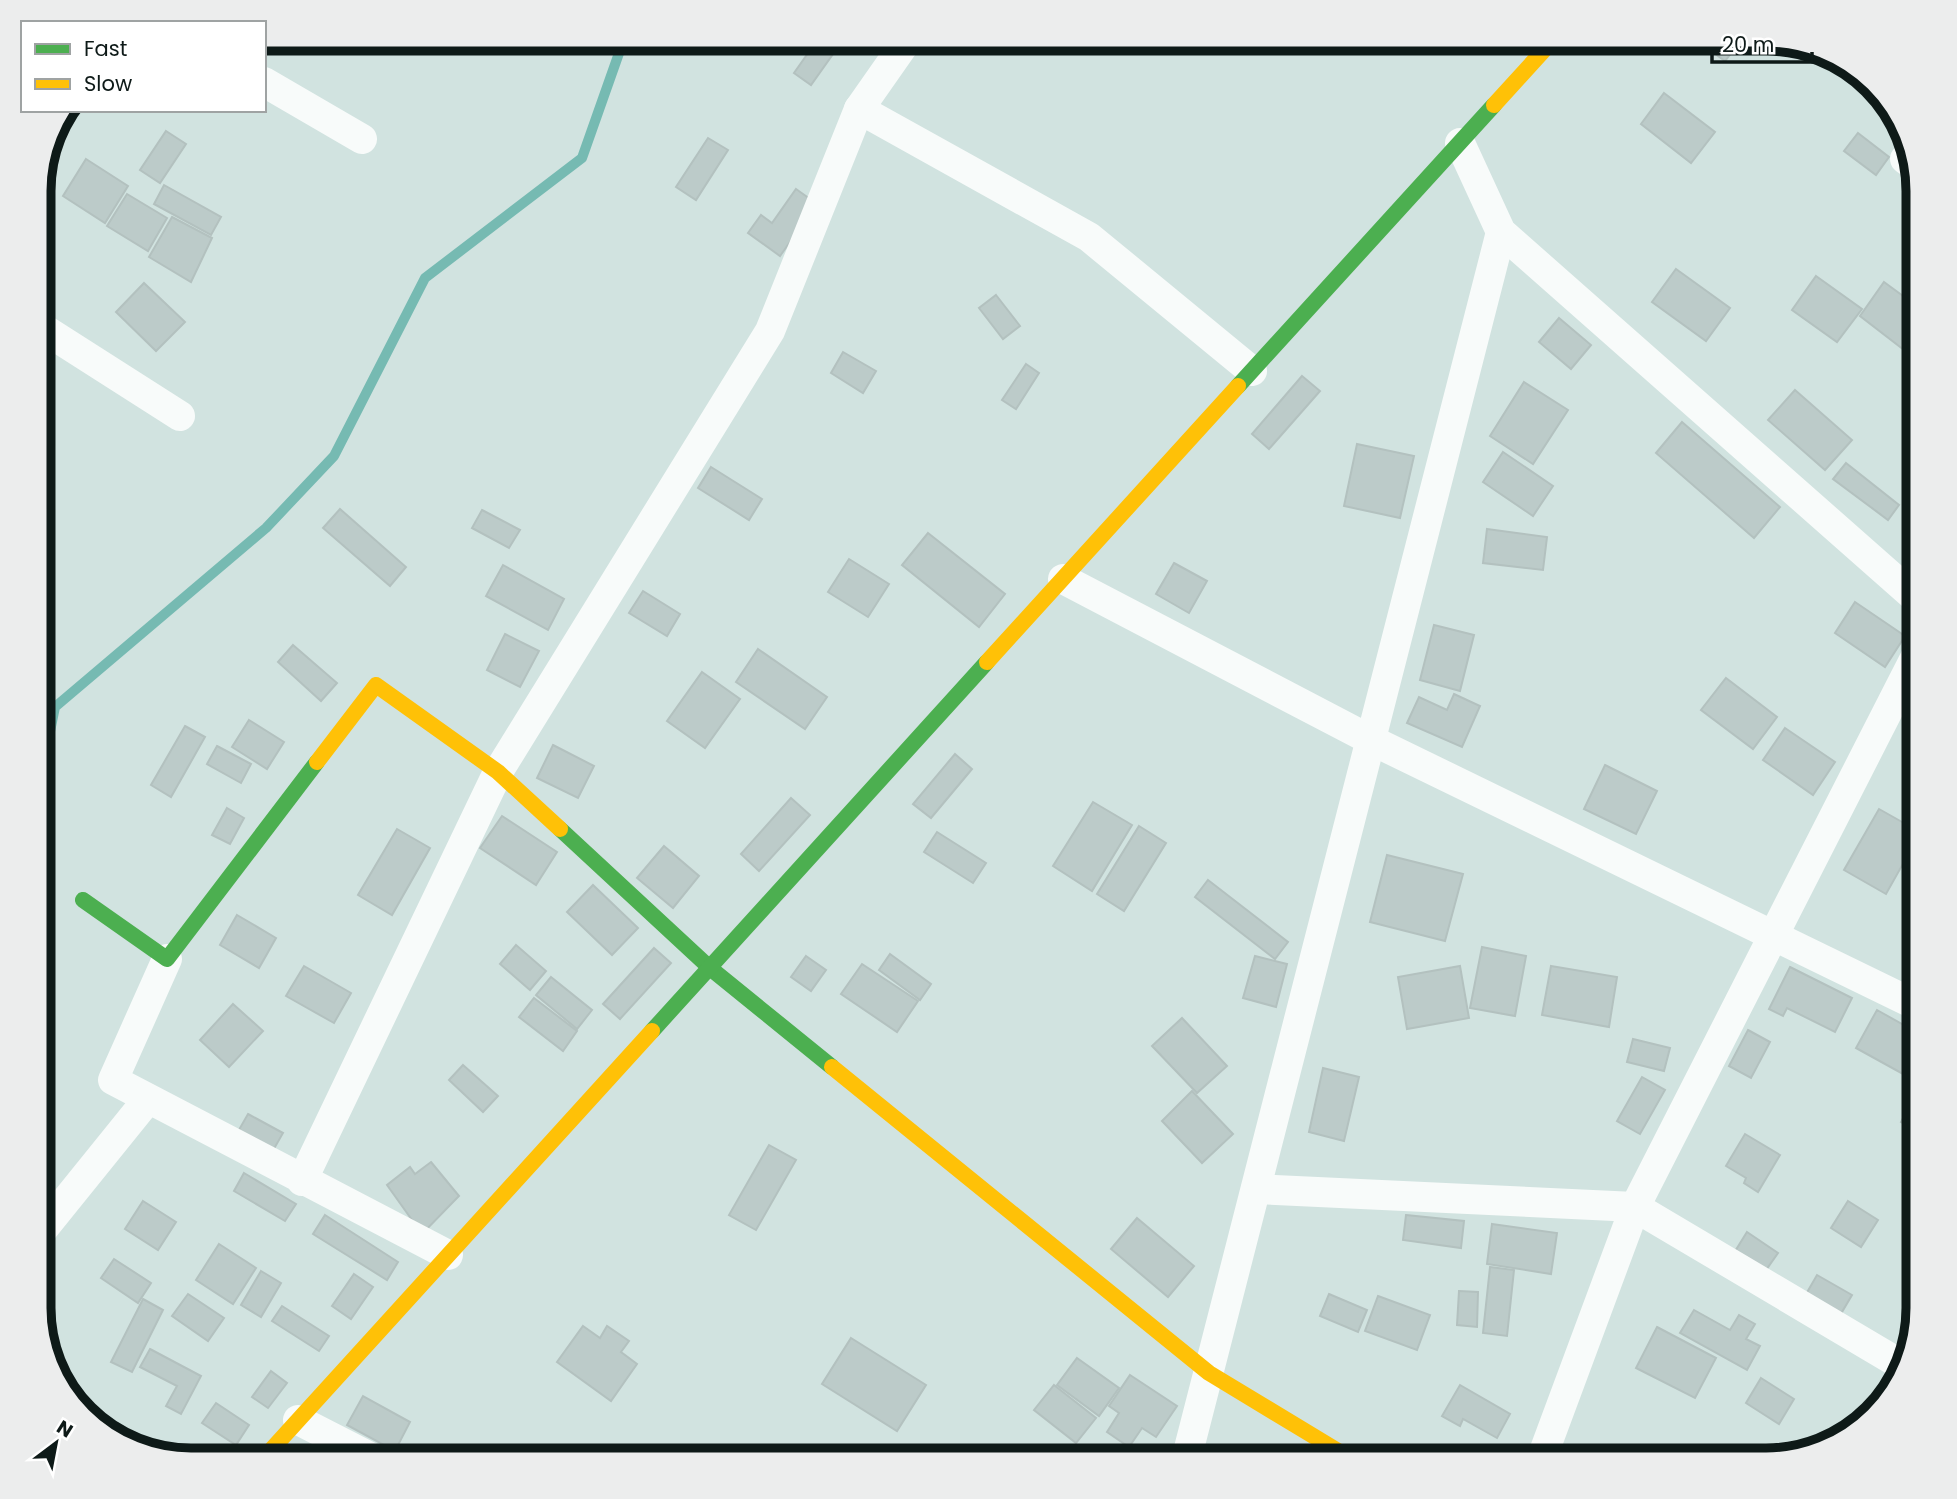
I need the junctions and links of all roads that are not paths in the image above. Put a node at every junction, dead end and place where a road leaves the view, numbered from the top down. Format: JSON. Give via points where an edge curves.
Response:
{"nodes":[{"id":1,"x":899,"y":51,"type":"edge"},
{"id":2,"x":1542,"y":51,"type":"edge"},
{"id":3,"x":266,"y":83,"type":"edge"},
{"id":4,"x":859,"y":108,"type":"junction"},
{"id":5,"x":362,"y":139,"type":"dead end"},
{"id":6,"x":1460,"y":143,"type":"junction"},
{"id":7,"x":1501,"y":232,"type":"junction"},
{"id":8,"x":51,"y":334,"type":"edge"},
{"id":9,"x":1252,"y":371,"type":"junction"},
{"id":10,"x":180,"y":416,"type":"dead end"},
{"id":11,"x":1063,"y":579,"type":"junction"},
{"id":12,"x":1906,"y":589,"type":"edge"},
{"id":13,"x":1906,"y":677,"type":"edge"},
{"id":14,"x":1371,"y":740,"type":"junction"},
{"id":15,"x":498,"y":772,"type":"junction"},
{"id":16,"x":83,"y":900,"type":"dead end"},
{"id":17,"x":1774,"y":935,"type":"junction"},
{"id":18,"x":167,"y":959,"type":"junction"},
{"id":19,"x":710,"y":968,"type":"junction"},
{"id":20,"x":1906,"y":1000,"type":"edge"},
{"id":21,"x":148,"y":1099,"type":"junction"},
{"id":22,"x":302,"y":1181,"type":"junction"},
{"id":23,"x":1256,"y":1189,"type":"junction"},
{"id":24,"x":1635,"y":1207,"type":"junction"},
{"id":25,"x":51,"y":1219,"type":"edge"},
{"id":26,"x":449,"y":1255,"type":"junction"},
{"id":27,"x":1896,"y":1362,"type":"edge"},
{"id":28,"x":1209,"y":1373,"type":"junction"},
{"id":29,"x":299,"y":1420,"type":"junction"},
{"id":30,"x":274,"y":1448,"type":"edge"},
{"id":31,"x":352,"y":1448,"type":"edge"},
{"id":32,"x":1189,"y":1448,"type":"edge"},
{"id":33,"x":1332,"y":1448,"type":"edge"},
{"id":34,"x":1546,"y":1448,"type":"edge"}],
"edges":[{"from":1,"to":4,"type":"street"},
{"from":2,"to":6,"type":"street"},
{"from":3,"to":5,"type":"street"},
{"from":4,"to":9,"type":"street","via":[[1089,237]]},
{"from":4,"to":15,"type":"street","via":[[770,331]]},
{"from":6,"to":7,"type":"street"},
{"from":6,"to":9,"type":"street"},
{"from":7,"to":12,"type":"street"},
{"from":7,"to":14,"type":"street"},
{"from":8,"to":10,"type":"street"},
{"from":9,"to":11,"type":"street"},
{"from":11,"to":14,"type":"street"},
{"from":11,"to":19,"type":"street"},
{"from":13,"to":17,"type":"street"},
{"from":14,"to":17,"type":"street"},
{"from":14,"to":23,"type":"street"},
{"from":15,"to":18,"type":"street","via":[[376,685]]},
{"from":15,"to":19,"type":"street"},
{"from":15,"to":22,"type":"street"},
{"from":16,"to":18,"type":"street"},
{"from":17,"to":20,"type":"street"},
{"from":17,"to":24,"type":"street"},
{"from":18,"to":21,"type":"street","via":[[113,1080]]},
{"from":19,"to":26,"type":"street"},
{"from":19,"to":28,"type":"street"},
{"from":21,"to":22,"type":"street"},
{"from":21,"to":25,"type":"street"},
{"from":22,"to":26,"type":"street"},
{"from":23,"to":24,"type":"street"},
{"from":23,"to":28,"type":"street"},
{"from":24,"to":27,"type":"street"},
{"from":24,"to":34,"type":"street"},
{"from":26,"to":29,"type":"street"},
{"from":28,"to":32,"type":"street"},
{"from":28,"to":33,"type":"street"},
{"from":29,"to":30,"type":"street"},
{"from":29,"to":31,"type":"street"}]}
